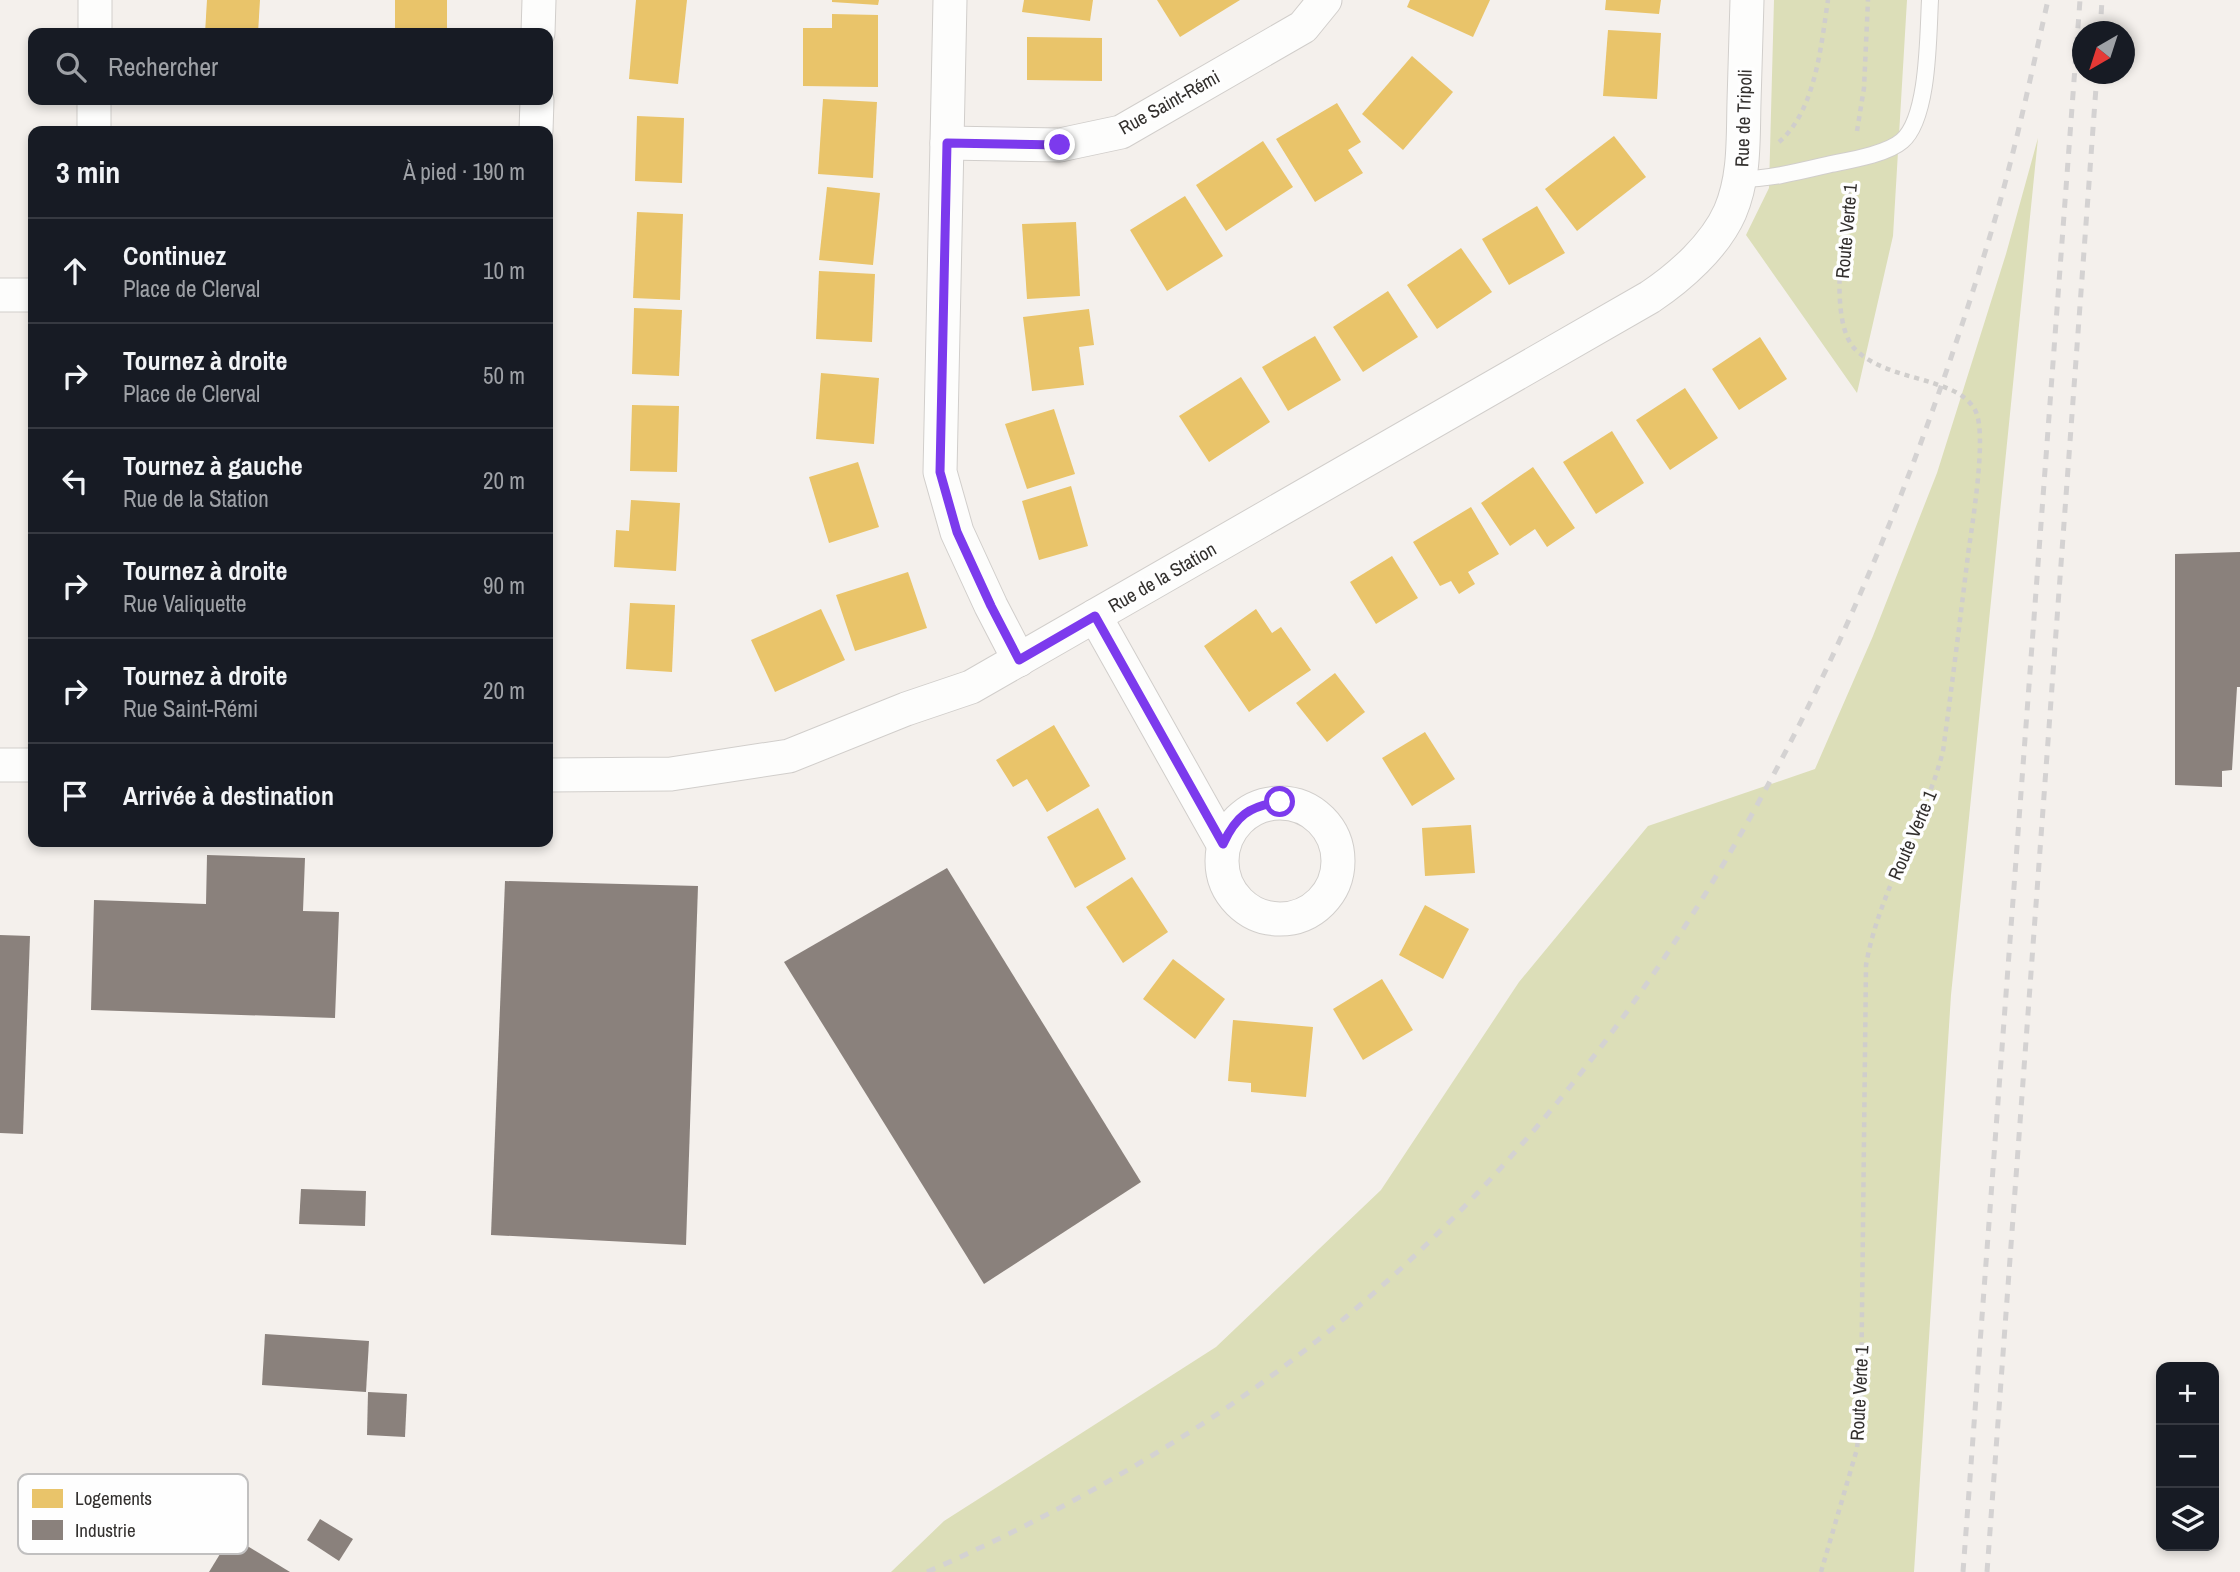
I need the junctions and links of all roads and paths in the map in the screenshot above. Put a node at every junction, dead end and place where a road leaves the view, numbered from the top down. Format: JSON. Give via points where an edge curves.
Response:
{"nodes":[{"id":1,"x":94,"y":0,"type":"edge"},
{"id":2,"x":539,"y":0,"type":"edge"},
{"id":3,"x":950,"y":0,"type":"edge"},
{"id":4,"x":1325,"y":0,"type":"edge"},
{"id":5,"x":1747,"y":0,"type":"edge"},
{"id":6,"x":1828,"y":0,"type":"edge"},
{"id":7,"x":1868,"y":0,"type":"edge"},
{"id":8,"x":1930,"y":0,"type":"edge"},
{"id":9,"x":94,"y":28,"type":"edge"},
{"id":10,"x":538,"y":28,"type":"edge"},
{"id":11,"x":94,"y":105,"type":"edge"},
{"id":12,"x":537,"y":105,"type":"edge"},
{"id":13,"x":94,"y":126,"type":"edge"},
{"id":14,"x":536,"y":126,"type":"edge"},
{"id":15,"x":1856,"y":140,"type":"dead end"},
{"id":16,"x":947,"y":143,"type":"junction"},
{"id":17,"x":1742,"y":165,"type":"junction"},
{"id":18,"x":1849,"y":185,"type":"dead end"},
{"id":19,"x":1719,"y":231,"type":"joint"},
{"id":20,"x":0,"y":295,"type":"edge"},
{"id":21,"x":28,"y":295,"type":"edge"},
{"id":22,"x":1095,"y":616,"type":"junction"},
{"id":23,"x":1019,"y":660,"type":"junction"},
{"id":24,"x":0,"y":765,"type":"edge"},
{"id":25,"x":28,"y":765,"type":"edge"},
{"id":26,"x":553,"y":775,"type":"edge"},
{"id":27,"x":1223,"y":844,"type":"dead end"},
{"id":28,"x":1821,"y":1572,"type":"edge"}],
"edges":[{"from":1,"to":9,"type":"street"},
{"from":2,"to":10,"type":"street"},
{"from":3,"to":16,"type":"street"},
{"from":4,"to":16,"type":"street","name":"Rue Saint-Rémi","via":[[1303,27],[1121,132],[1060,145]]},
{"from":5,"to":17,"type":"street","name":"Rue de Tripoli"},
{"from":6,"to":17,"type":"path","via":[[1819,59],[1800,114],[1780,141]]},
{"from":7,"to":15,"type":"path","via":[[1864,88]]},
{"from":8,"to":17,"type":"lane","via":[[1923,93],[1911,130],[1902,141],[1853,159],[1783,175]]},
{"from":11,"to":13,"type":"street"},
{"from":12,"to":14,"type":"street"},
{"from":16,"to":23,"type":"street","via":[[940,472],[957,532]]},
{"from":17,"to":19,"type":"street","name":"Rue de Tripoli","via":[[1730,213]]},
{"from":18,"to":28,"type":"path","name":"Route Verte 1","via":[[1840,253],[1847,337],[1855,350],[1870,360],[1964,396],[1975,410],[1979,432],[1943,751],[1933,787],[1877,920],[1866,965],[1859,1429]]},
{"from":19,"to":22,"type":"street","name":"Rue de la Station","via":[[1685,270],[1650,297]]},
{"from":20,"to":21,"type":"street"},
{"from":22,"to":23,"type":"street","name":"Rue de la Station"},
{"from":22,"to":27,"type":"street"},
{"from":23,"to":26,"type":"street","name":"Rue de la Station","via":[[971,687],[789,756],[671,774]]},
{"from":24,"to":25,"type":"street"}]}
